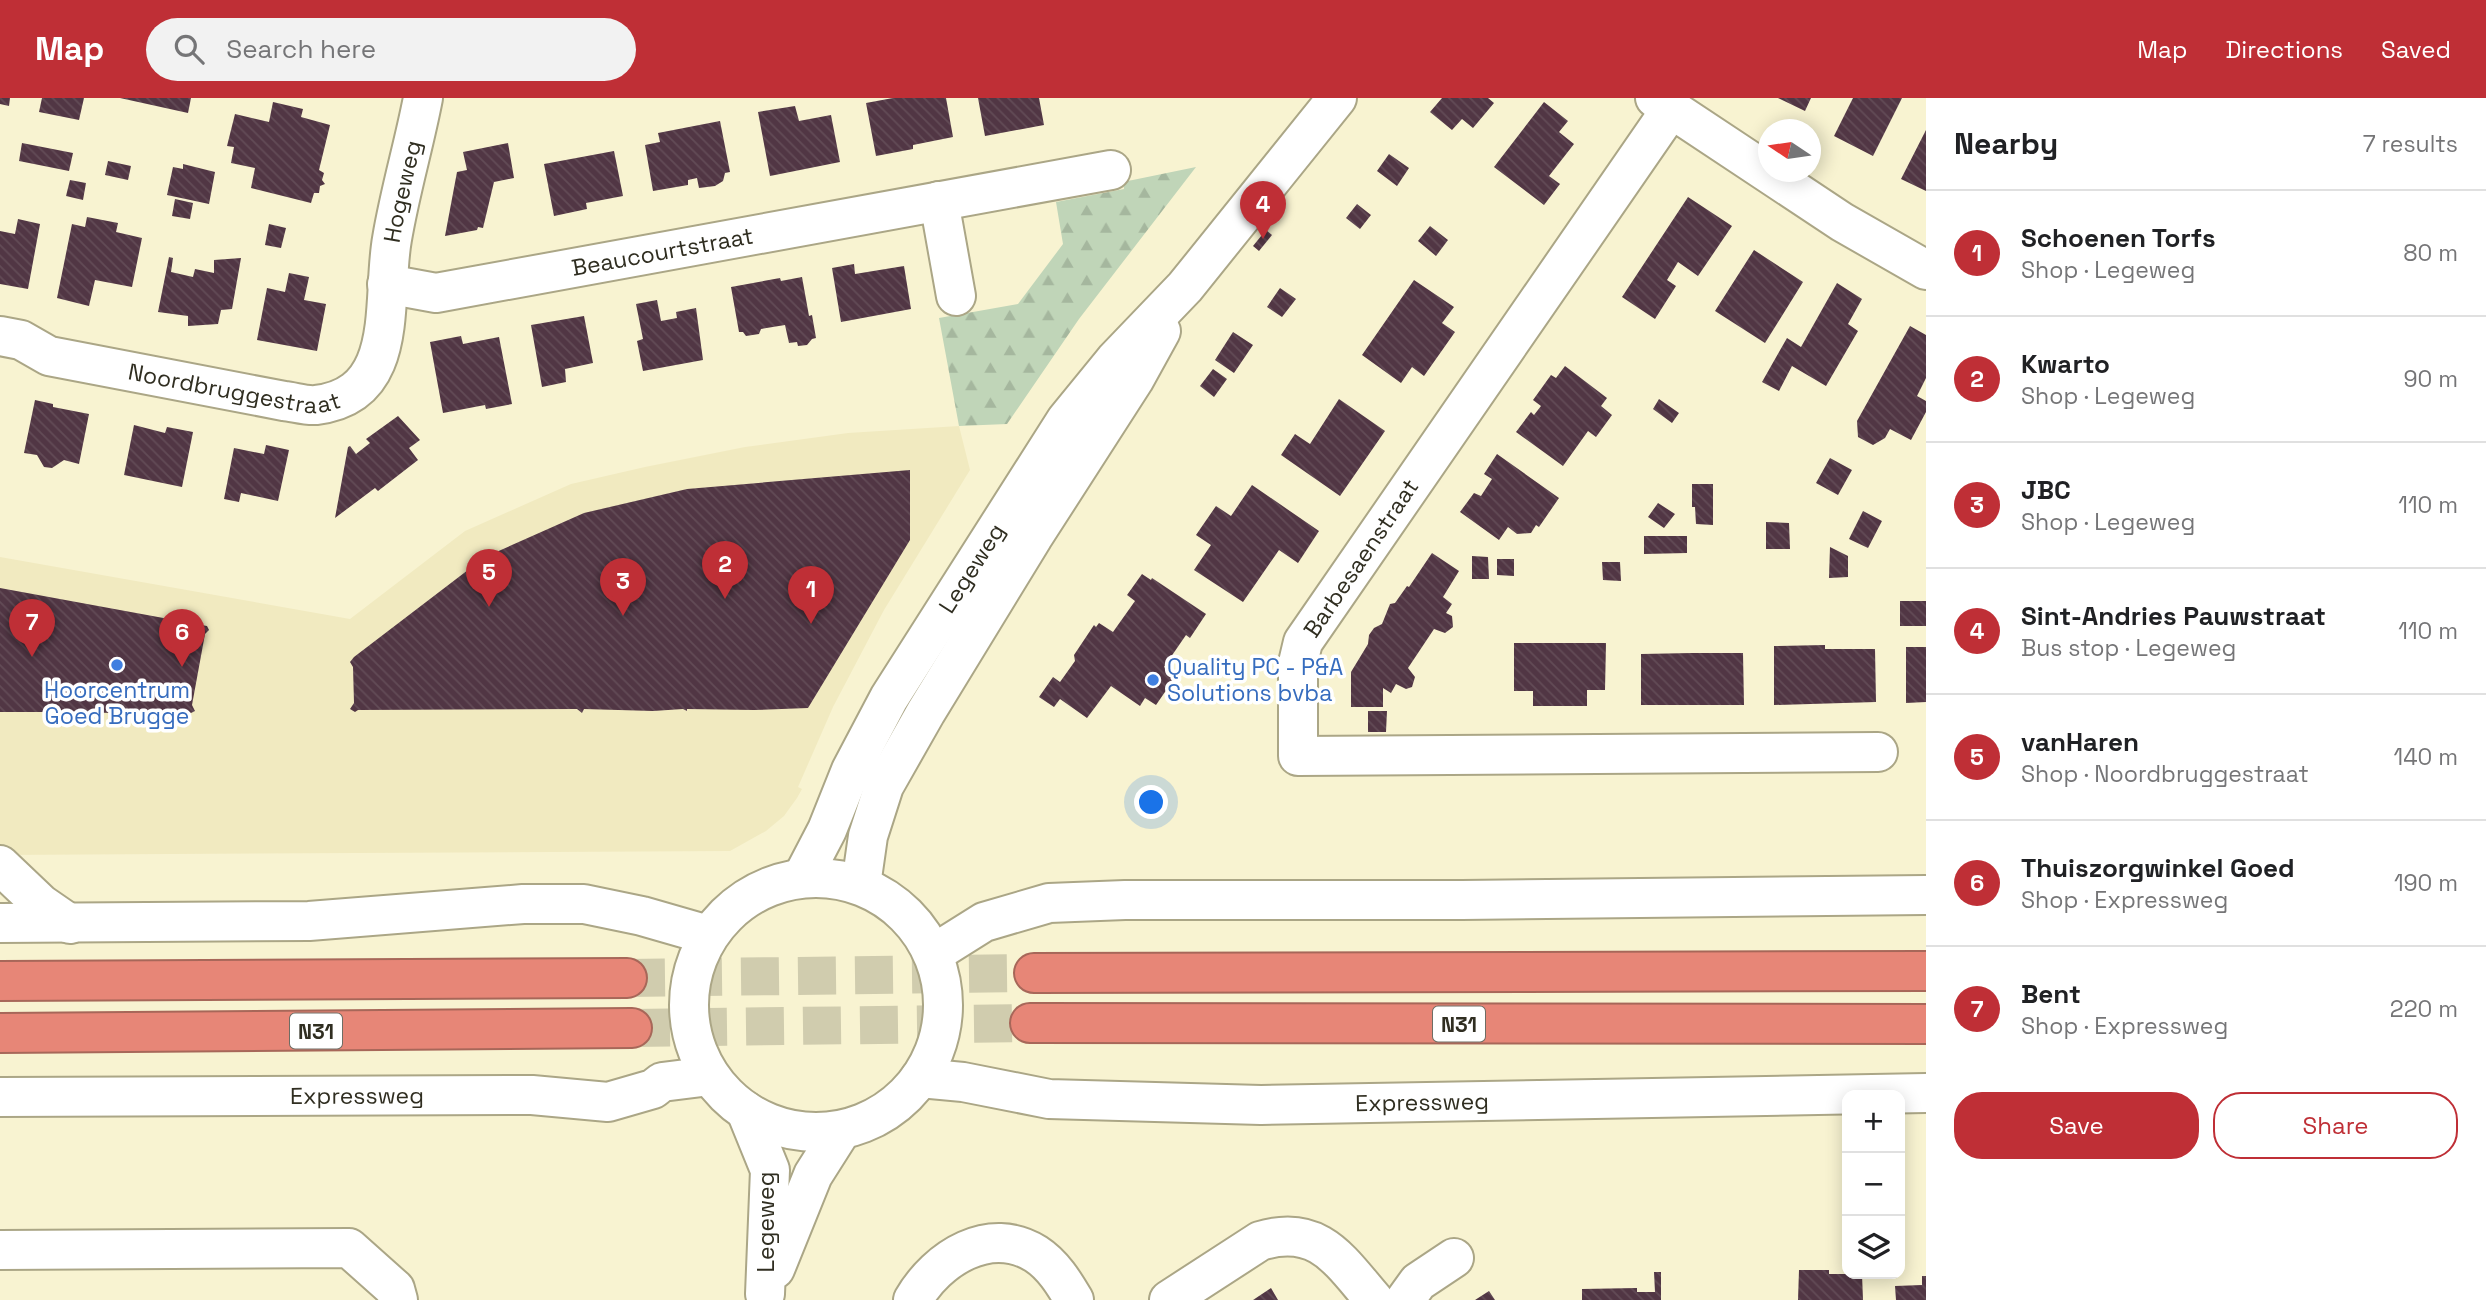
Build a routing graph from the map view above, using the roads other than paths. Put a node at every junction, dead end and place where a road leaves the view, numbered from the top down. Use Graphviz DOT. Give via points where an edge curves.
graph roads {
  1 [pos="423,98"];
  2 [pos="1337,98"];
  3 [pos="1662,104"];
  4 [pos="1111,170"];
  5 [pos="939,201"];
  6 [pos="1926,270"];
  7 [pos="387,284"];
  8 [pos="1185,288"];
  9 [pos="956,296"];
  10 [pos="0,336"];
  11 [pos="1878,752"];
  12 [pos="0,864"];
  13 [pos="802,878"];
  14 [pos="861,885"];
  15 [pos="1926,895"];
  16 [pos="0,923"];
  17 [pos="69,924"];
  18 [pos="708,935"];
  19 [pos="933,954"];
  20 [pos="1926,971"];
  21 [pos="1034,973"];
  22 [pos="627,978"];
  23 [pos="0,982"];
  24 [pos="1030,1023"];
  25 [pos="1926,1024"];
  26 [pos="632,1028"];
  27 [pos="0,1034"];
  28 [pos="710,1076"];
  29 [pos="920,1078"];
  30 [pos="1926,1093"];
  31 [pos="0,1097"];
  32 [pos="746,1111"];
  33 [pos="839,1134"];
  34 [pos="0,1250"];
  35 [pos="1454,1258"];
  36 [pos="764,1297"];
  37 [pos="398,1300"];
  38 [pos="913,1300"];
  39 [pos="1074,1300"];
  40 [pos="1169,1300"];
  41 [pos="1374,1300"];
  42 [pos="1405,1300"];
  1 -- 7 [label="street, Hogeweg" via="391,240"];
  2 -- 8 [label="street, Legeweg"];
  3 -- 6 [label="street" via="1842,222"];
  3 -- 11 [label="street, Barbesaenstraat" via="1303,642 1297,663 1297,756"];
  4 -- 5 [label="street, Beaucourtstraat"];
  5 -- 7 [label="street, Beaucourtstraat" via="436,293"];
  5 -- 9 [label="street"];
  7 -- 10 [label="street, Noordbruggestraat" via="382,342 374,369 348,396 315,405 49,356 21,340"];
  8 -- 13 [label="street, Legeweg" via="1115,360 1066,420 888,698"];
  8 -- 14 [label="street, Legeweg" via="1134,380 1019,560 884,786 868,836"];
  12 -- 17 [label="street"];
  13 -- 14 [label="street"];
  13 -- 18 [label="street" via="765,887 732,909"];
  14 -- 19 [label="street" via="892,902 917,927"];
  15 -- 19 [label="street" via="1049,903 984,922"];
  16 -- 17 [label="street"];
  17 -- 18 [label="street" via="309,921 523,904 584,904"];
  18 -- 28 [label="street" via="694,968 688,1008 695,1047"];
  19 -- 29 [label="street" via="942,985 943,1020 934,1053"];
  20 -- 21 [label="highway"];
  22 -- 23 [label="highway, N31"];
  24 -- 25 [label="highway, N31"];
  26 -- 27 [label="highway, N31"];
  28 -- 31 [label="street, Expressweg" via="663,1082 608,1102 532,1095"];
  28 -- 32 [label="street" via="719,1090"];
  29 -- 30 [label="street, Expressweg" via="1049,1099 1261,1105"];
  29 -- 33 [label="street" via="895,1105"];
  32 -- 33 [label="street" via="775,1126"];
  32 -- 36 [label="street, Legeweg" via="770,1170"];
  33 -- 36 [label="street, Legeweg" via="813,1175"];
  34 -- 37 [label="street" via="349,1248 395,1289"];
  35 -- 42 [label="street" via="1418,1282"];
  38 -- 39 [label="street" via="934,1272 966,1249 1002,1244 1036,1255 1052,1268"];
  40 -- 41 [label="street" via="1260,1241 1292,1235 1325,1247"];
}
